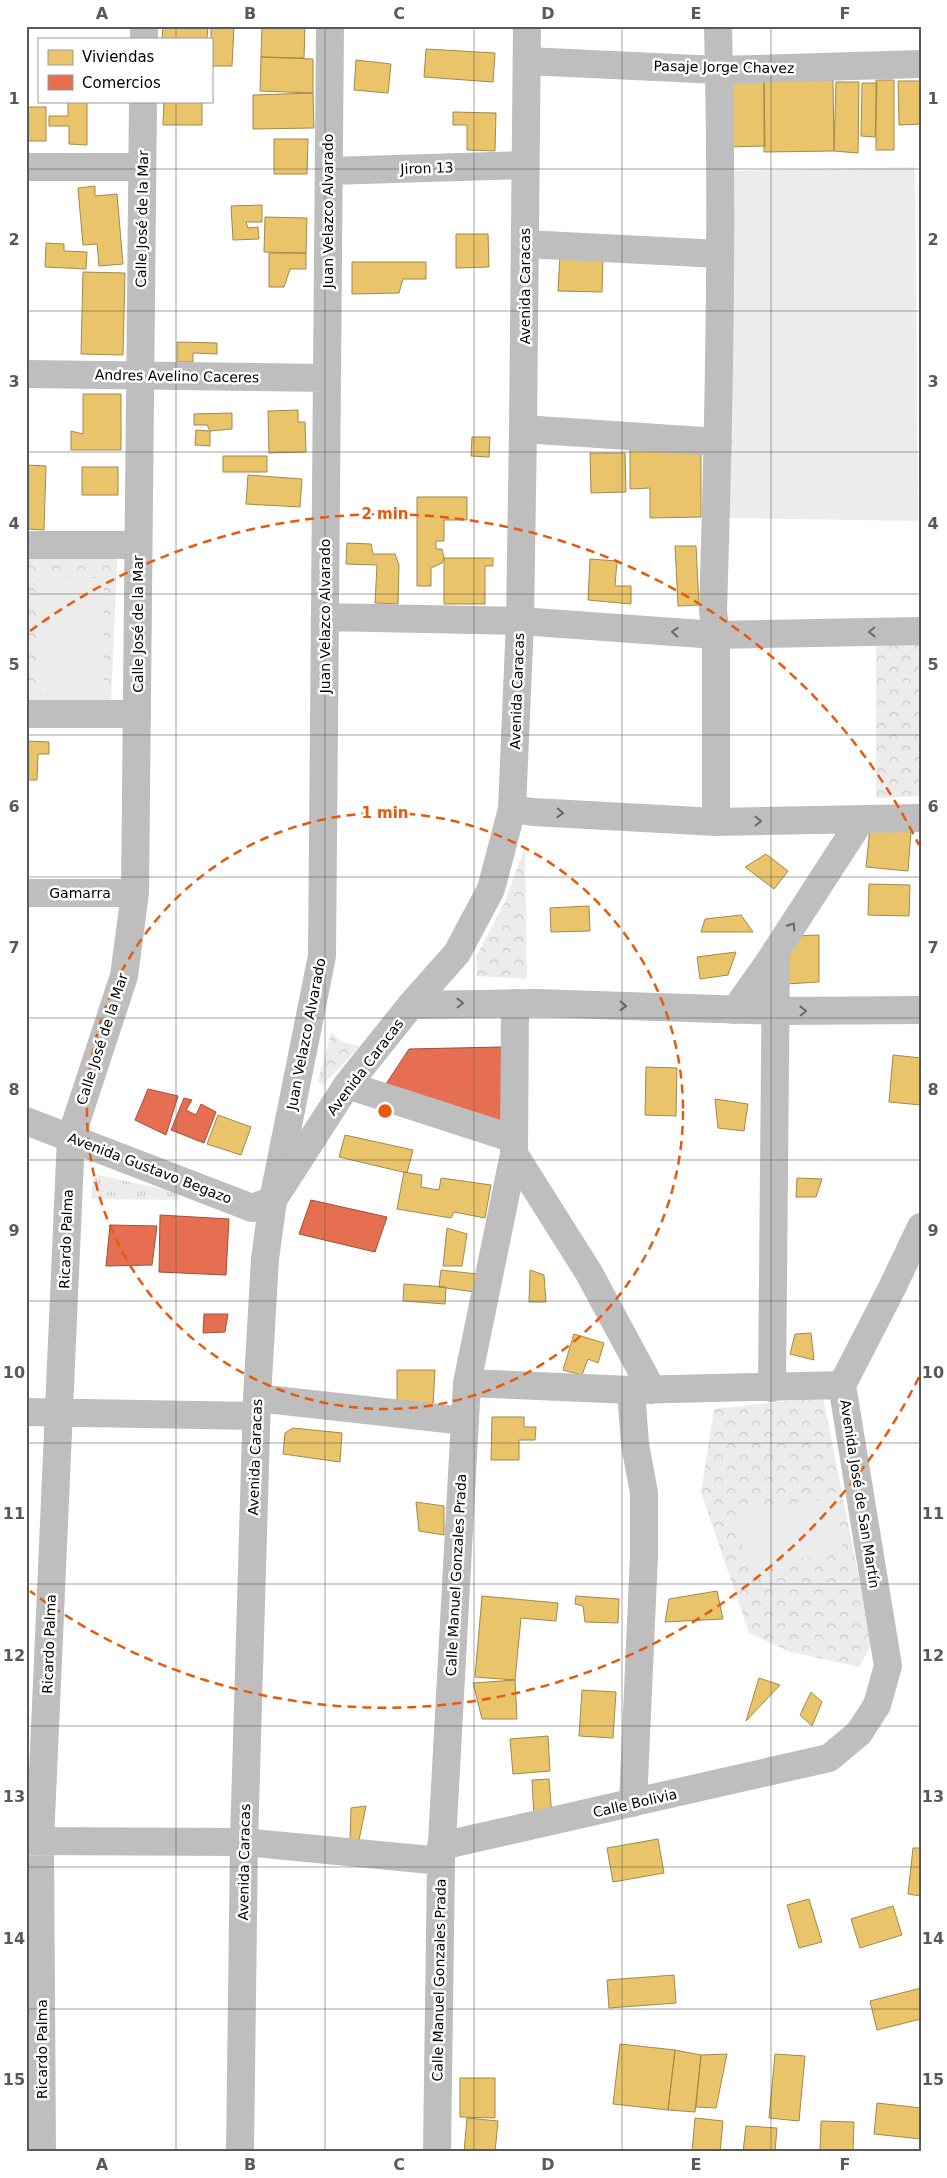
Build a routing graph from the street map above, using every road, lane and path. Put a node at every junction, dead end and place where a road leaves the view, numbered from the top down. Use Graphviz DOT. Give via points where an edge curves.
graph roads {
  1 [pos="330,26"];
  2 [pos="526,26"];
  3 [pos="718,26"];
  4 [pos="527,61"];
  5 [pos="921,64"];
  6 [pos="719,70"];
  7 [pos="143,102"];
  8 [pos="525,165"];
  9 [pos="26,167"];
  10 [pos="142,167"];
  11 [pos="329,171"];
  12 [pos="525,244"];
  13 [pos="720,254"];
  14 [pos="26,374"];
  15 [pos="140,375"];
  16 [pos="327,378"];
  17 [pos="524,429"];
  18 [pos="718,442"];
  19 [pos="26,545"];
  20 [pos="138,545"];
  21 [pos="325,618"];
  22 [pos="520,621"];
  23 [pos="921,631"];
  24 [pos="716,635"];
  25 [pos="26,714"];
  26 [pos="137,714"];
  27 [pos="512,809"];
  28 [pos="921,818"];
  29 [pos="861,820"];
  30 [pos="716,822"];
  31 [pos="26,893"];
  32 [pos="134,893"];
  33 [pos="776,952"];
  34 [pos="515,1003"];
  35 [pos="412,1005"];
  36 [pos="735,1010"];
  37 [pos="921,1010"];
  38 [pos="776,1011"];
  39 [pos="347,1085"];
  40 [pos="26,1121"];
  41 [pos="70,1137"];
  42 [pos="514,1146"];
  43 [pos="273,1200"];
  44 [pos="921,1227"];
  45 [pos="467,1382"];
  46 [pos="842,1385"];
  47 [pos="772,1388"];
  48 [pos="641,1390"];
  49 [pos="256,1407"];
  50 [pos="26,1412"];
  51 [pos="59,1412"];
  52 [pos="465,1421"];
  53 [pos="829,1758"];
  54 [pos="633,1803"];
  55 [pos="33,1841"];
  56 [pos="244,1842"];
  57 [pos="441,1854"];
  58 [pos="42,2152"];
  59 [pos="240,2152"];
  60 [pos="437,2152"];
  1 -- 11 [label="street, Juan Velazco Alvarado"];
  2 -- 4 [label="street, Avenida Caracas"];
  3 -- 6 [label="street"];
  4 -- 6 [label="street, Pasaje Jorge Chavez"];
  4 -- 8 [label="street, Avenida Caracas"];
  5 -- 6 [label="street, Pasaje Jorge Chavez"];
  6 -- 13 [label="street"];
  7 -- 10 [label="street, Calle José de la Mar"];
  8 -- 11 [label="street, Jiron 13"];
  8 -- 12 [label="street, Avenida Caracas"];
  9 -- 10 [label="street"];
  10 -- 15 [label="street, Calle José de la Mar"];
  11 -- 16 [label="street, Juan Velazco Alvarado"];
  12 -- 13 [label="street"];
  12 -- 17 [label="street, Avenida Caracas"];
  13 -- 18 [label="street"];
  14 -- 15 [label="street, Andres Avelino Caceres"];
  15 -- 16 [label="street, Andres Avelino Caceres"];
  15 -- 20 [label="street, Calle José de la Mar"];
  16 -- 21 [label="street, Juan Velazco Alvarado"];
  17 -- 18 [label="street"];
  17 -- 22 [label="street, Avenida Caracas"];
  18 -- 24 [label="street" via="713,611"];
  19 -- 20 [label="street"];
  20 -- 26 [label="street, Calle José de la Mar"];
  21 -- 22 [label="street"];
  21 -- 43 [label="street, Juan Velazco Alvarado" via="322,956"];
  24 -- 22 [label="street, one-way"];
  22 -- 27 [label="street, Avenida Caracas"];
  23 -- 24 [label="street, one-way"];
  24 -- 30 [label="street"];
  25 -- 26 [label="street"];
  26 -- 32 [label="street, Calle José de la Mar"];
  27 -- 30 [label="street, one-way"];
  27 -- 35 [label="street, Avenida Caracas" via="491,889 457,953"];
  28 -- 29 [label="street"];
  30 -- 29 [label="street, one-way"];
  33 -- 29 [label="street, one-way"];
  31 -- 32 [label="street, Gamarra"];
  32 -- 41 [label="street, Calle José de la Mar" via="124,976"];
  33 -- 36 [label="street"];
  33 -- 38 [label="street"];
  35 -- 34 [label="street, one-way"];
  34 -- 36 [label="street, one-way"];
  34 -- 42 [label="street, Calle Manuel Gonzales Prada"];
  35 -- 39 [label="street, Avenida Caracas"];
  36 -- 38 [label="street"];
  38 -- 37 [label="street, one-way"];
  38 -- 47 [label="street"];
  39 -- 42 [label="street"];
  39 -- 43 [label="street, Avenida Caracas"];
  40 -- 41 [label="street, Avenida Gustavo Begazo"];
  41 -- 43 [label="street, Avenida Gustavo Begazo" via="252,1208"];
  41 -- 51 [label="street, Ricardo Palma"];
  42 -- 45 [label="street, Calle Manuel Gonzales Prada"];
  42 -- 48 [label="street" via="589,1273"];
  43 -- 49 [label="street, Avenida Caracas"];
  44 -- 46 [label="street, Avenida José de San Martín"];
  45 -- 48 [label="street"];
  45 -- 52 [label="street, Calle Manuel Gonzales Prada"];
  46 -- 47 [label="street"];
  46 -- 53 [label="street, Avenida José de San Martín" via="888,1666 878,1705 859,1733"];
  47 -- 48 [label="street"];
  48 -- 54 [label="street" via="635,1444 644,1493 644,1555"];
  49 -- 51 [label="street"];
  49 -- 52 [label="street"];
  49 -- 56 [label="street, Avenida Caracas"];
  50 -- 51 [label="street"];
  51 -- 55 [label="street, Ricardo Palma"];
  52 -- 57 [label="street, Calle Manuel Gonzales Prada"];
  53 -- 54 [label="street, Calle Bolivia"];
  54 -- 57 [label="street, Calle Bolivia"];
  55 -- 56 [label="street, Calle Bolivia"];
  55 -- 58 [label="street, Ricardo Palma"];
  56 -- 57 [label="street, Calle Bolivia"];
  56 -- 59 [label="street, Avenida Caracas"];
  57 -- 60 [label="street, Calle Manuel Gonzales Prada"];
}
